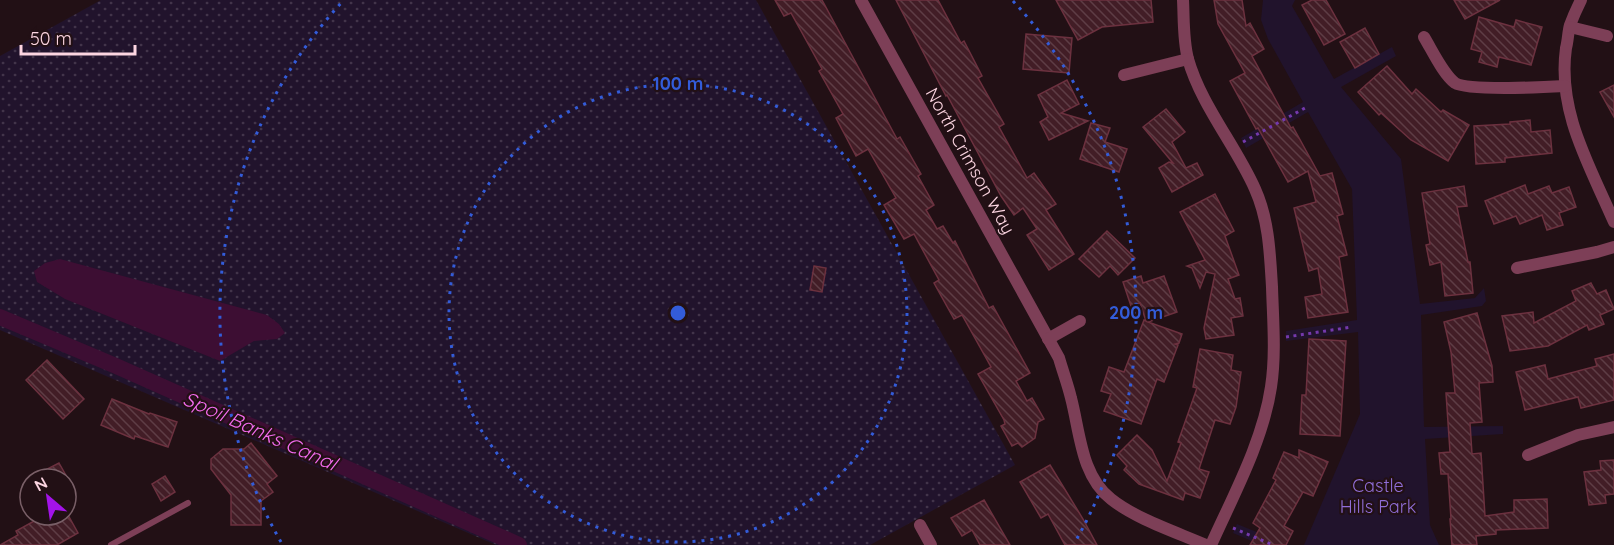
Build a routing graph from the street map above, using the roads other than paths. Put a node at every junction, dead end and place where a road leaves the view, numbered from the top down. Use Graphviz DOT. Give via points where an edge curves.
graph roads {
  1 [pos="861,0"];
  2 [pos="1183,0"];
  3 [pos="1581,0"];
  4 [pos="1570,27"];
  5 [pos="1607,36"];
  6 [pos="1424,37"];
  7 [pos="1188,59"];
  8 [pos="1125,75"];
  9 [pos="1565,86"];
  10 [pos="1614,222"];
  11 [pos="1614,247"];
  12 [pos="1517,268"];
  13 [pos="1080,321"];
  14 [pos="1048,339"];
  15 [pos="1614,426"];
  16 [pos="1528,455"];
  17 [pos="188,503"];
  18 [pos="920,525"];
  19 [pos="111,545"];
  20 [pos="931,545"];
  21 [pos="1206,545"];
  22 [pos="1211,545"];
  1 -- 14 [label="street, North Crimson Way"];
  2 -- 7 [label="street"];
  3 -- 4 [label="street"];
  4 -- 5 [label="street"];
  4 -- 9 [label="street" via="1564,62"];
  6 -- 9 [label="street" via="1456,84"];
  7 -- 8 [label="street"];
  7 -- 22 [label="street" via="1202,94 1255,188 1271,259 1274,341 1265,417"];
  9 -- 10 [label="street" via="1576,136"];
  11 -- 12 [label="street"];
  13 -- 14 [label="street"];
  14 -- 21 [label="street, North Crimson Way" via="1059,358 1091,475 1108,497 1127,510"];
  15 -- 16 [label="street"];
  17 -- 19 [label="lane"];
  18 -- 20 [label="street"];
}
